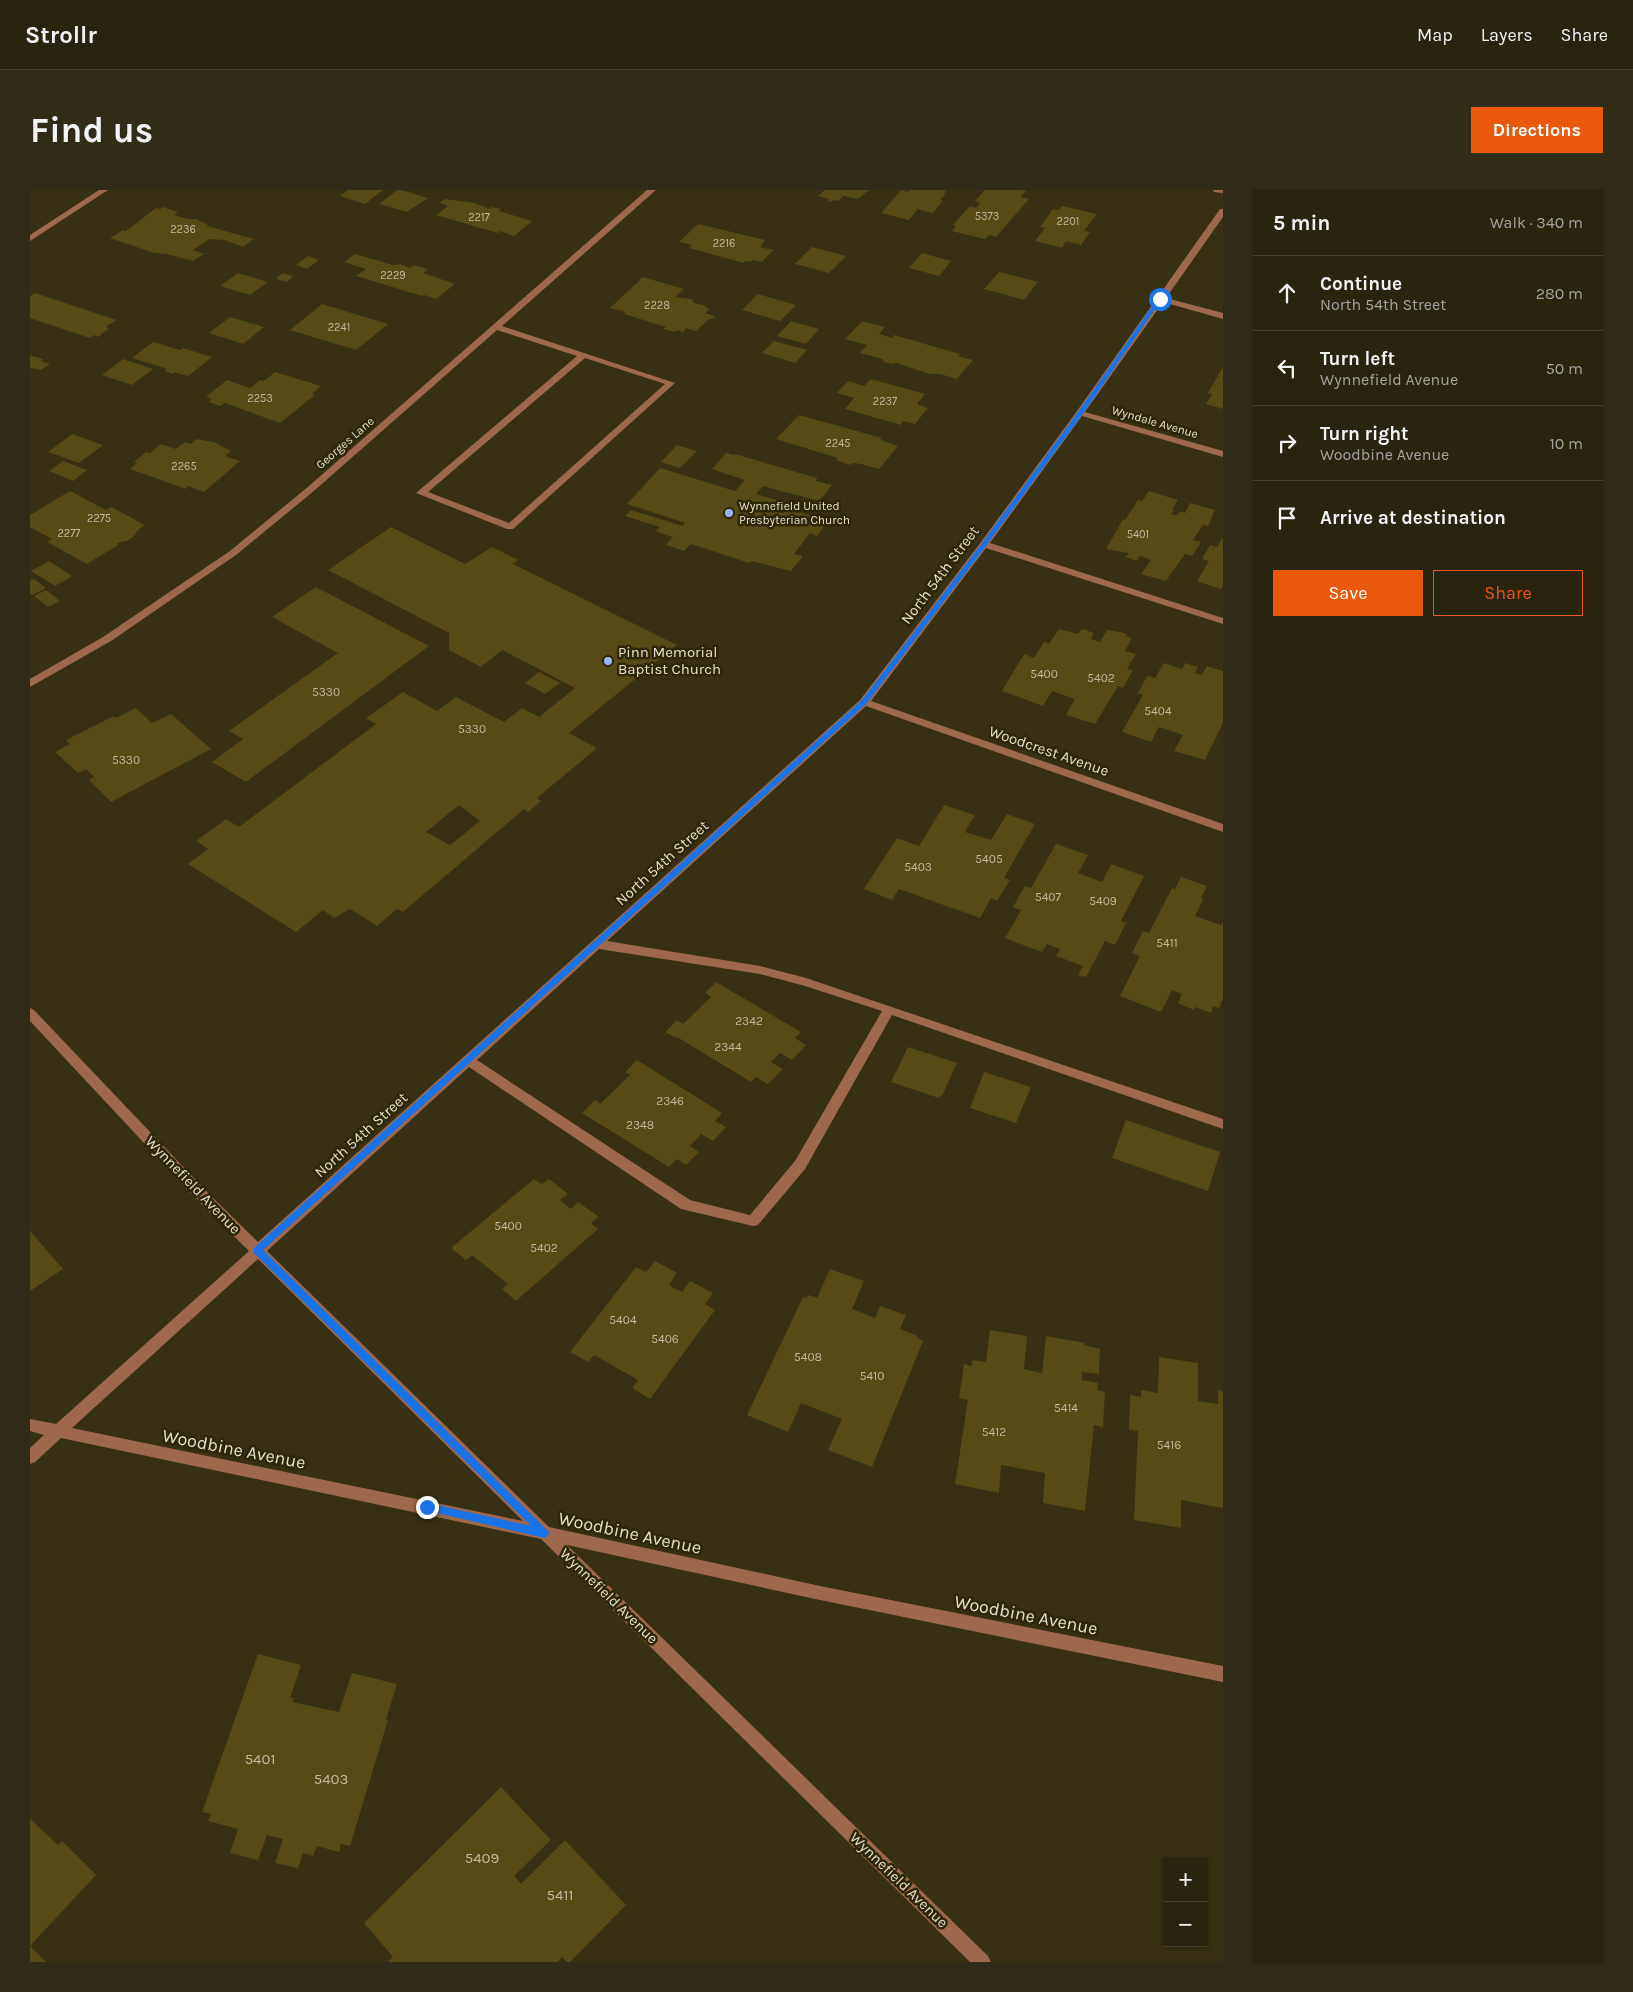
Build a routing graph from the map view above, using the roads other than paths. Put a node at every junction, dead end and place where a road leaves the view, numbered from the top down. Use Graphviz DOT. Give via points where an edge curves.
graph roads {
  1 [pos="104,190"];
  2 [pos="652,190"];
  3 [pos="1217,190"];
  4 [pos="1223,191"];
  5 [pos="1223,211"];
  6 [pos="30,239"];
  7 [pos="1160,299"];
  8 [pos="1223,316"];
  9 [pos="496,327"];
  10 [pos="583,355"];
  11 [pos="1080,414"];
  12 [pos="1223,454"];
  13 [pos="984,544"];
  14 [pos="1223,621"];
  15 [pos="30,684"];
  16 [pos="864,702"];
  17 [pos="1223,828"];
  18 [pos="597,944"];
  19 [pos="889,1009"];
  20 [pos="30,1013"];
  21 [pos="468,1060"];
  22 [pos="1223,1124"];
  23 [pos="257,1250"];
  24 [pos="30,1425"];
  25 [pos="58,1432"];
  26 [pos="30,1457"];
  27 [pos="545,1533"];
  28 [pos="1223,1674"];
  29 [pos="982,1962"];
  1 -- 6 [label="street"];
  2 -- 9 [label="street, Georges Lane"];
  3 -- 4 [label="street"];
  5 -- 7 [label="street, North 54th Street"];
  7 -- 8 [label="street"];
  7 -- 11 [label="street, North 54th Street"];
  9 -- 10 [label="street"];
  9 -- 15 [label="street, Georges Lane" via="233,553 107,639"];
  10 -- 10 [label="street" via="671,383 510,527 420,493"];
  11 -- 12 [label="street, Wyndale Avenue"];
  11 -- 13 [label="street, North 54th Street"];
  13 -- 14 [label="street"];
  13 -- 16 [label="street, North 54th Street"];
  16 -- 17 [label="street, Woodcrest Avenue"];
  16 -- 18 [label="street, North 54th Street"];
  18 -- 19 [label="street" via="760,970"];
  18 -- 21 [label="street, North 54th Street"];
  19 -- 21 [label="street" via="800,1165 753,1222 686,1205"];
  19 -- 22 [label="street"];
  20 -- 23 [label="street, Wynnefield Avenue"];
  21 -- 23 [label="street, North 54th Street"];
  23 -- 25 [label="street, North 54th Street"];
  23 -- 27 [label="street, Wynnefield Avenue"];
  24 -- 25 [label="street, Woodbine Avenue"];
  25 -- 26 [label="street, North 54th Street"];
  25 -- 27 [label="street, Woodbine Avenue"];
  27 -- 28 [label="street, Woodbine Avenue" via="820,1593"];
  27 -- 29 [label="street, Wynnefield Avenue"];
}
